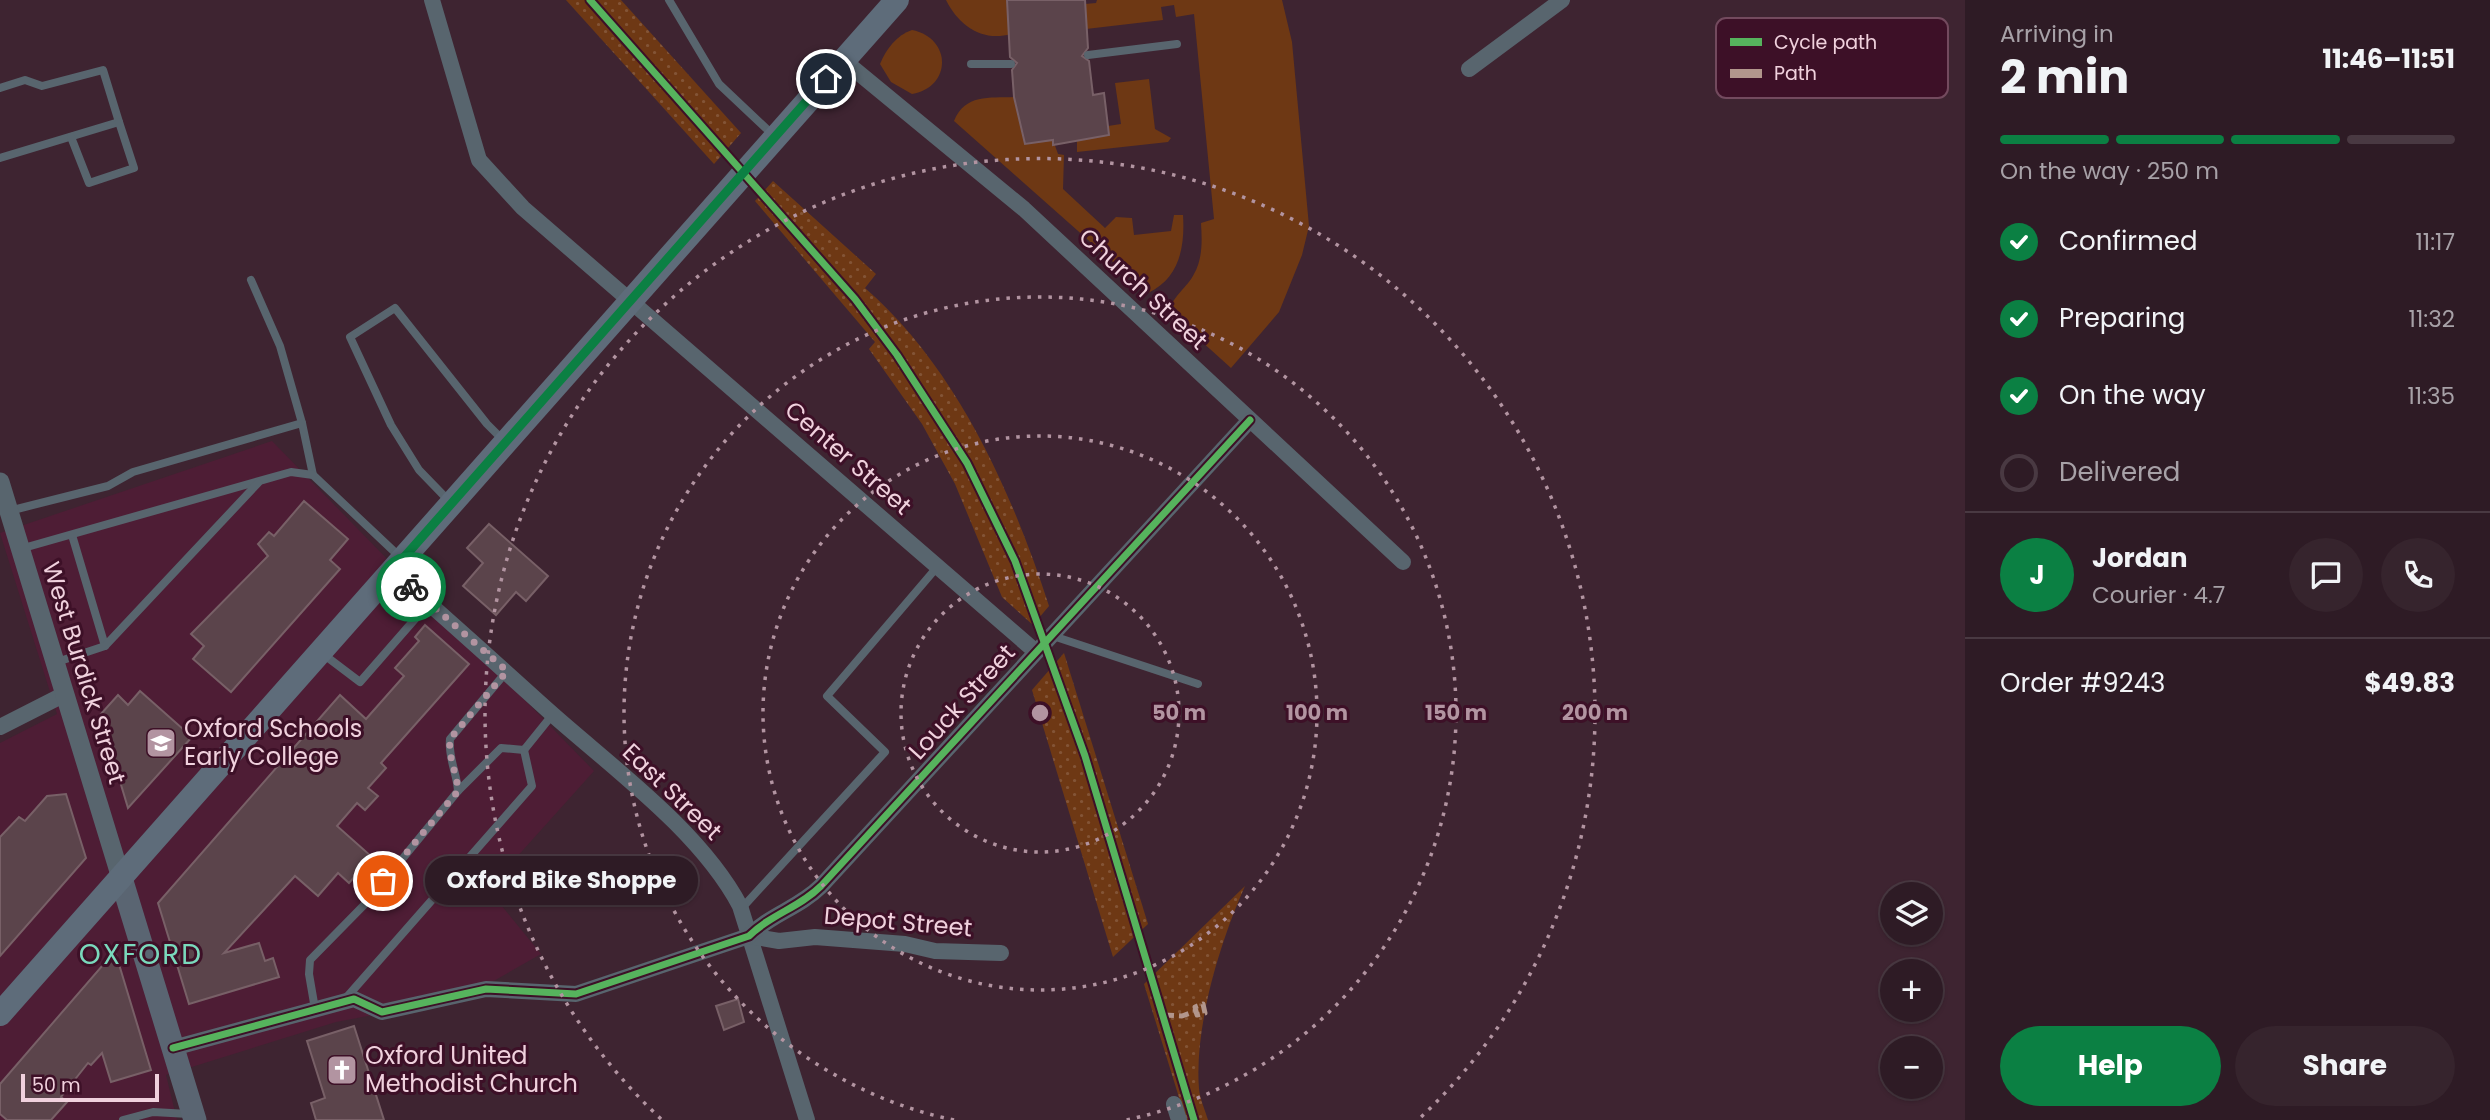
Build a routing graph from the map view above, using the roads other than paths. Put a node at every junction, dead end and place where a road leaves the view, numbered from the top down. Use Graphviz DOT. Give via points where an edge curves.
graph roads {
  1 [pos="432,0"];
  2 [pos="669,0"];
  3 [pos="897,0"];
  4 [pos="1562,0"];
  5 [pos="1177,44"];
  6 [pos="1088,55"];
  7 [pos="843,60"];
  8 [pos="971,64"];
  9 [pos="1011,64"];
  10 [pos="1469,69"];
  11 [pos="0,88"];
  12 [pos="119,122"];
  13 [pos="71,137"];
  14 [pos="775,137"];
  15 [pos="0,158"];
  16 [pos="251,280"];
  17 [pos="631,300"];
  18 [pos="1251,420"];
  19 [pos="302,423"];
  20 [pos="505,442"];
  21 [pos="313,475"];
  22 [pos="260,481"];
  23 [pos="0,482"];
  24 [pos="452,503"];
  25 [pos="9,511"];
  26 [pos="72,535"];
  27 [pos="20,549"];
  28 [pos="1403,562"];
  29 [pos="398,565"];
  30 [pos="938,566"];
  31 [pos="429,603"];
  32 [pos="1050,635"];
  33 [pos="105,646"];
  34 [pos="1035,651"];
  35 [pos="321,652"];
  36 [pos="55,662"];
  37 [pos="507,671"];
  38 [pos="1198,684"];
  39 [pos="65,694"];
  40 [pos="553,714"];
  41 [pos="0,727"];
  42 [pos="524,750"];
  43 [pos="458,791"];
  44 [pos="121,878"];
  45 [pos="741,909"];
  46 [pos="749,936"];
  47 [pos="1001,953"];
  48 [pos="343,1002"];
  49 [pos="315,1009"];
  50 [pos="0,1014"];
  51 [pos="173,1048"];
  52 [pos="194,1117"];
  53 [pos="123,1120"];
  54 [pos="807,1120"];
  1 -- 17 [label="street, Center Street" via="479,160 523,208"];
  2 -- 14 [label="lane" via="719,84"];
  3 -- 7 [label="main road"];
  4 -- 10 [label="street"];
  5 -- 6 [label="lane"];
  7 -- 14 [label="main road"];
  7 -- 18 [label="street, Church Street" via="1024,209"];
  8 -- 9 [label="lane"];
  11 -- 12 [label="lane" via="25,80 42,86 103,70"];
  12 -- 13 [label="lane"];
  12 -- 13 [label="lane" via="134,168 89,183"];
  13 -- 15 [label="lane"];
  14 -- 17 [label="main road"];
  16 -- 19 [label="lane" via="280,346"];
  17 -- 20 [label="main road"];
  17 -- 30 [label="street, Center Street"];
  18 -- 28 [label="street, Church Street"];
  18 -- 32 [label="street, Louck Street"];
  19 -- 21 [label="lane"];
  19 -- 25 [label="lane" via="133,472 108,486"];
  20 -- 24 [label="main road"];
  20 -- 24 [label="lane" via="395,308 350,337 391,425 419,470"];
  21 -- 22 [label="lane" via="291,472"];
  21 -- 29 [label="lane"];
  22 -- 26 [label="lane"];
  22 -- 33 [label="lane"];
  23 -- 25 [label="street, West Burdick Street"];
  24 -- 29 [label="main road"];
  25 -- 27 [label="street, West Burdick Street"];
  26 -- 27 [label="lane"];
  26 -- 33 [label="lane"];
  27 -- 36 [label="street, West Burdick Street"];
  29 -- 31 [label="street, East Street"];
  29 -- 35 [label="main road"];
  30 -- 34 [label="street, Center Street"];
  30 -- 45 [label="lane" via="827,696 885,752"];
  31 -- 35 [label="lane" via="360,682"];
  31 -- 37 [label="street, East Street"];
  32 -- 34 [label="street, Louck Street"];
  32 -- 38 [label="lane"];
  33 -- 36 [label="lane"];
  34 -- 46 [label="street, Louck Street" via="804,903 762,923"];
  35 -- 44 [label="main road"];
  36 -- 39 [label="street, West Burdick Street"];
  37 -- 40 [label="street, East Street"];
  37 -- 43 [label="lane" via="450,739 448,754 457,773"];
  39 -- 41 [label="street"];
  39 -- 44 [label="street, West Burdick Street"];
  40 -- 42 [label="lane"];
  40 -- 45 [label="street, East Street" via="703,852 727,881"];
  42 -- 43 [label="lane" via="501,748"];
  42 -- 48 [label="lane" via="532,786"];
  43 -- 49 [label="lane" via="367,902 310,960"];
  44 -- 50 [label="main road"];
  44 -- 51 [label="main road"];
  45 -- 46 [label="street, East Street"];
  46 -- 47 [label="street, Depot Street"];
  46 -- 48 [label="street" via="576,994 486,989 382,1012 354,999"];
  46 -- 54 [label="street, East Street"];
  48 -- 49 [label="street"];
  49 -- 51 [label="street"];
  51 -- 52 [label="main road"];
  52 -- 53 [label="lane" via="153,1112"];
}
